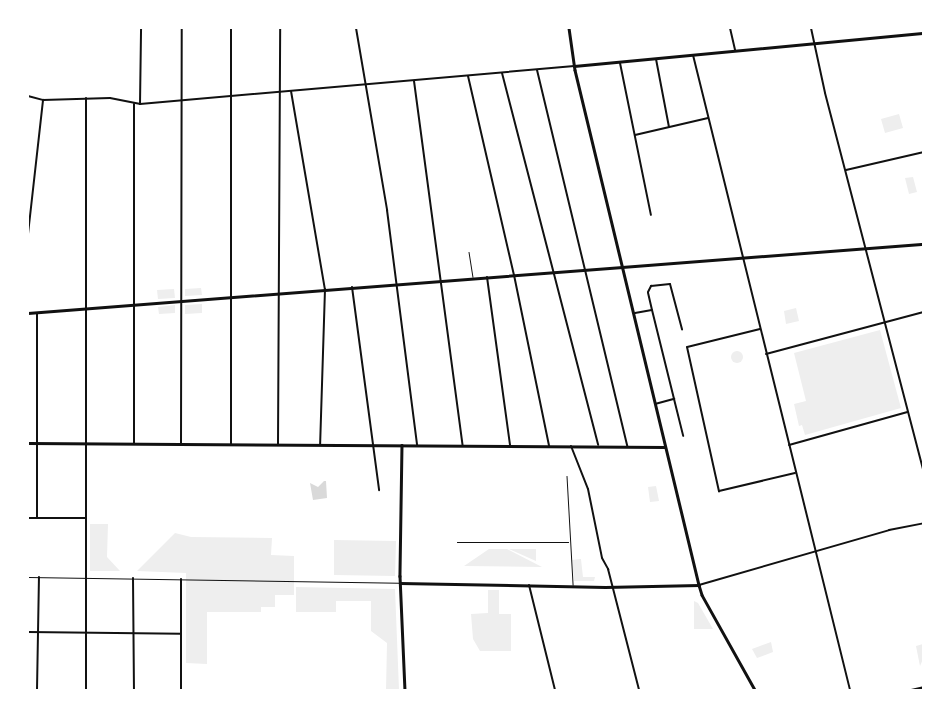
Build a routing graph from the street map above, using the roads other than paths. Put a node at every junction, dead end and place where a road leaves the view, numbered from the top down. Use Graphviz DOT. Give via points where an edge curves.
graph roads {
  1 [pos="141,28"];
  2 [pos="182,28"];
  3 [pos="231,28"];
  4 [pos="280,28"];
  5 [pos="356,28"];
  6 [pos="362,28"];
  7 [pos="569,28"];
  8 [pos="730,28"];
  9 [pos="811,28"];
  10 [pos="924,33"];
  11 [pos="814,43"];
  12 [pos="735,50"];
  13 [pos="693,54"];
  14 [pos="656,59"];
  15 [pos="620,62"];
  16 [pos="574,66"];
  17 [pos="537,70"];
  18 [pos="502,73"];
  19 [pos="468,76"];
  20 [pos="414,80"];
  21 [pos="365,85"];
  22 [pos="290,91"];
  23 [pos="281,92"];
  24 [pos="28,96"];
  25 [pos="232,96"];
  26 [pos="86,98"];
  27 [pos="43,100"];
  28 [pos="183,101"];
  29 [pos="134,104"];
  30 [pos="140,104"];
  31 [pos="708,118"];
  32 [pos="669,127"];
  33 [pos="635,135"];
  34 [pos="924,152"];
  35 [pos="845,171"];
  36 [pos="651,215"];
  37 [pos="28,234"];
  38 [pos="924,244"];
  39 [pos="864,248"];
  40 [pos="469,252"];
  41 [pos="742,257"];
  42 [pos="622,267"];
  43 [pos="586,269"];
  44 [pos="554,272"];
  45 [pos="514,275"];
  46 [pos="486,277"];
  47 [pos="473,278"];
  48 [pos="441,281"];
  49 [pos="396,284"];
  50 [pos="352,287"];
  51 [pos="325,289"];
  52 [pos="280,293"];
  53 [pos="230,297"];
  54 [pos="182,301"];
  55 [pos="134,305"];
  56 [pos="86,308"];
  57 [pos="652,310"];
  58 [pos="37,312"];
  59 [pos="924,312"];
  60 [pos="28,313"];
  61 [pos="634,314"];
  62 [pos="884,323"];
  63 [pos="682,329"];
  64 [pos="760,329"];
  65 [pos="766,354"];
  66 [pos="674,400"];
  67 [pos="655,404"];
  68 [pos="907,412"];
  69 [pos="683,436"];
  70 [pos="28,443"];
  71 [pos="37,443"];
  72 [pos="85,443"];
  73 [pos="134,443"];
  74 [pos="181,444"];
  75 [pos="231,444"];
  76 [pos="278,444"];
  77 [pos="320,444"];
  78 [pos="373,445"];
  79 [pos="402,445"];
  80 [pos="417,445"];
  81 [pos="788,445"];
  82 [pos="463,446"];
  83 [pos="510,446"];
  84 [pos="549,446"];
  85 [pos="571,446"];
  86 [pos="598,446"];
  87 [pos="626,446"];
  88 [pos="665,447"];
  89 [pos="795,473"];
  90 [pos="924,474"];
  91 [pos="567,476"];
  92 [pos="379,490"];
  93 [pos="28,518"];
  94 [pos="37,518"];
  95 [pos="86,518"];
  96 [pos="924,523"];
  97 [pos="457,542"];
  98 [pos="569,542"];
  99 [pos="815,552"];
  100 [pos="28,576"];
  101 [pos="39,577"];
  102 [pos="86,577"];
  103 [pos="133,578"];
  104 [pos="181,579"];
  105 [pos="400,583"];
  106 [pos="699,585"];
  107 [pos="529,586"];
  108 [pos="573,586"];
  109 [pos="611,587"];
  110 [pos="28,632"];
  111 [pos="38,632"];
  112 [pos="86,632"];
  113 [pos="134,633"];
  114 [pos="181,634"];
  115 [pos="924,686"];
  116 [pos="37,690"];
  117 [pos="86,690"];
  118 [pos="134,690"];
  119 [pos="181,690"];
  120 [pos="404,690"];
  121 [pos="554,690"];
  122 [pos="639,690"];
  123 [pos="755,690"];
  124 [pos="850,690"];
  125 [pos="911,690"];
  1 -- 30 [label="street"];
  2 -- 28 [label="street"];
  3 -- 25 [label="street"];
  4 -- 23 [label="street"];
  5 -- 6 [label="street"];
  5 -- 21 [label="street"];
  7 -- 16 [label="street"];
  8 -- 12 [label="street"];
  9 -- 11 [label="street"];
  10 -- 11 [label="street"];
  11 -- 12 [label="street"];
  11 -- 35 [label="street"];
  12 -- 13 [label="street"];
  13 -- 14 [label="street"];
  13 -- 31 [label="street"];
  14 -- 15 [label="street"];
  14 -- 32 [label="street"];
  15 -- 16 [label="street"];
  15 -- 33 [label="street"];
  16 -- 17 [label="street"];
  16 -- 42 [label="street"];
  17 -- 18 [label="street"];
  17 -- 43 [label="street"];
  18 -- 19 [label="street"];
  18 -- 44 [label="street"];
  19 -- 20 [label="street"];
  19 -- 45 [label="street"];
  20 -- 21 [label="street"];
  20 -- 48 [label="street"];
  21 -- 22 [label="street"];
  21 -- 49 [label="street"];
  22 -- 23 [label="street"];
  22 -- 51 [label="street"];
  23 -- 25 [label="street"];
  23 -- 52 [label="street"];
  24 -- 27 [label="street"];
  25 -- 28 [label="street"];
  25 -- 53 [label="street"];
  26 -- 27 [label="street"];
  26 -- 29 [label="street" via="110,98"];
  26 -- 56 [label="street"];
  27 -- 37 [label="street"];
  28 -- 30 [label="street"];
  28 -- 54 [label="street"];
  29 -- 30 [label="street"];
  29 -- 55 [label="street"];
  31 -- 32 [label="street"];
  31 -- 41 [label="street"];
  32 -- 33 [label="street"];
  33 -- 36 [label="street"];
  34 -- 35 [label="street"];
  35 -- 39 [label="street"];
  38 -- 39 [label="street"];
  39 -- 41 [label="street"];
  39 -- 62 [label="street"];
  40 -- 47 [label="lane"];
  41 -- 42 [label="street"];
  41 -- 64 [label="street"];
  42 -- 43 [label="street"];
  42 -- 61 [label="street"];
  43 -- 44 [label="street"];
  43 -- 87 [label="street"];
  44 -- 45 [label="street"];
  44 -- 86 [label="street"];
  45 -- 46 [label="street"];
  45 -- 84 [label="street"];
  46 -- 47 [label="street"];
  46 -- 83 [label="street"];
  47 -- 48 [label="street"];
  48 -- 49 [label="street"];
  48 -- 82 [label="street"];
  49 -- 50 [label="street"];
  49 -- 80 [label="street"];
  50 -- 51 [label="street"];
  50 -- 78 [label="street"];
  51 -- 52 [label="street"];
  51 -- 77 [label="street"];
  52 -- 53 [label="street"];
  52 -- 76 [label="street"];
  53 -- 54 [label="street"];
  53 -- 75 [label="street"];
  54 -- 55 [label="street"];
  54 -- 74 [label="street"];
  55 -- 56 [label="street"];
  55 -- 73 [label="street"];
  56 -- 58 [label="street"];
  56 -- 72 [label="street"];
  57 -- 61 [label="street"];
  57 -- 63 [label="street" via="648,292 651,286 670,284"];
  57 -- 66 [label="street"];
  58 -- 60 [label="street"];
  58 -- 71 [label="street"];
  59 -- 62 [label="street"];
  61 -- 67 [label="street"];
  62 -- 65 [label="street"];
  62 -- 68 [label="street"];
  64 -- 65 [label="street"];
  64 -- 89 [label="street" via="687,346 720,491"];
  65 -- 81 [label="street"];
  66 -- 67 [label="street"];
  66 -- 69 [label="street"];
  67 -- 88 [label="street"];
  68 -- 81 [label="street"];
  68 -- 90 [label="street"];
  70 -- 71 [label="street"];
  71 -- 72 [label="street"];
  71 -- 94 [label="street"];
  72 -- 73 [label="street"];
  72 -- 95 [label="street"];
  73 -- 74 [label="street"];
  74 -- 75 [label="street"];
  75 -- 76 [label="street"];
  76 -- 77 [label="street"];
  77 -- 78 [label="street"];
  78 -- 79 [label="street"];
  78 -- 92 [label="street"];
  79 -- 80 [label="street"];
  79 -- 105 [label="street"];
  80 -- 82 [label="street"];
  81 -- 89 [label="street"];
  82 -- 83 [label="street"];
  83 -- 84 [label="street"];
  84 -- 85 [label="street"];
  85 -- 86 [label="street"];
  85 -- 109 [label="street" via="586,482"];
  86 -- 87 [label="street"];
  87 -- 88 [label="street"];
  88 -- 106 [label="street"];
  89 -- 99 [label="street"];
  91 -- 98 [label="lane"];
  93 -- 94 [label="street"];
  94 -- 95 [label="street"];
  95 -- 102 [label="street"];
  96 -- 99 [label="street"];
  97 -- 98 [label="lane"];
  98 -- 108 [label="lane"];
  99 -- 106 [label="street"];
  99 -- 124 [label="street"];
  100 -- 101 [label="street"];
  101 -- 102 [label="street"];
  101 -- 111 [label="street"];
  102 -- 103 [label="street"];
  102 -- 112 [label="street"];
  103 -- 104 [label="street"];
  103 -- 113 [label="street"];
  104 -- 105 [label="street"];
  104 -- 114 [label="street"];
  105 -- 107 [label="street"];
  105 -- 120 [label="street"];
  106 -- 109 [label="street"];
  106 -- 123 [label="street"];
  107 -- 108 [label="street"];
  107 -- 121 [label="street"];
  108 -- 109 [label="street"];
  109 -- 122 [label="street"];
  110 -- 111 [label="street"];
  111 -- 112 [label="street"];
  111 -- 116 [label="street"];
  112 -- 113 [label="street"];
  112 -- 117 [label="street"];
  113 -- 114 [label="street"];
  113 -- 118 [label="street"];
  114 -- 119 [label="street"];
  115 -- 125 [label="street"];
}
